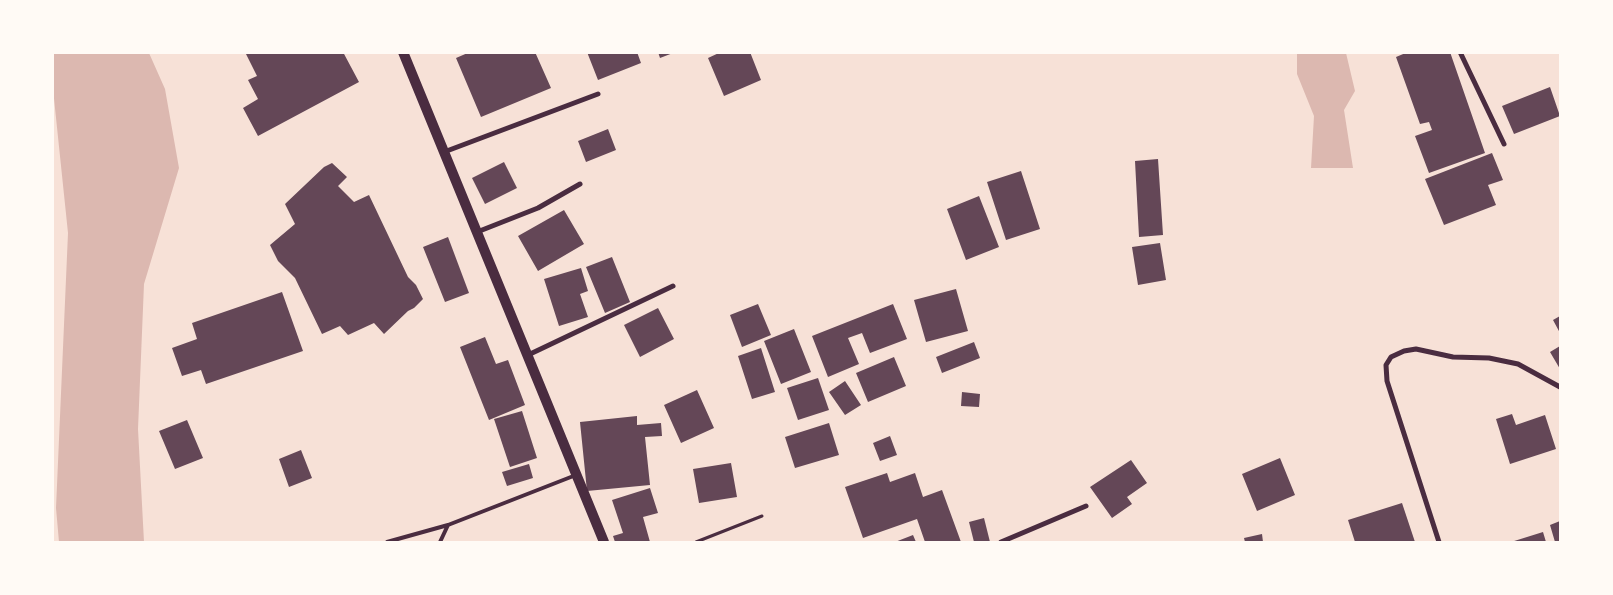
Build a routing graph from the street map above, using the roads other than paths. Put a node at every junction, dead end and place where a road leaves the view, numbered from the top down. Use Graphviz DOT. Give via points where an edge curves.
graph roads {
  1 [pos="403,52"];
  2 [pos="1460,52"];
  3 [pos="598,94"];
  4 [pos="1504,144"];
  5 [pos="444,152"];
  6 [pos="580,184"];
  7 [pos="477,232"];
  8 [pos="673,286"];
  9 [pos="527,355"];
  10 [pos="1560,387"];
  11 [pos="576,476"];
  12 [pos="1086,506"];
  13 [pos="448,524"];
  14 [pos="387,542"];
  15 [pos="440,542"];
  16 [pos="604,542"];
  17 [pos="1001,542"];
  18 [pos="1439,542"];
  1 -- 5 [label="main road"];
  2 -- 4 [label="street"];
  3 -- 5 [label="street"];
  5 -- 7 [label="main road"];
  6 -- 7 [label="street" via="538,208"];
  7 -- 9 [label="main road"];
  8 -- 9 [label="street"];
  9 -- 11 [label="main road"];
  10 -- 18 [label="street" via="1518,364 1489,358 1453,357 1416,349 1391,357 1386,365 1387,381"];
  11 -- 13 [label="lane"];
  11 -- 16 [label="main road"];
  12 -- 17 [label="street"];
  13 -- 14 [label="lane"];
  13 -- 15 [label="lane"];
}
